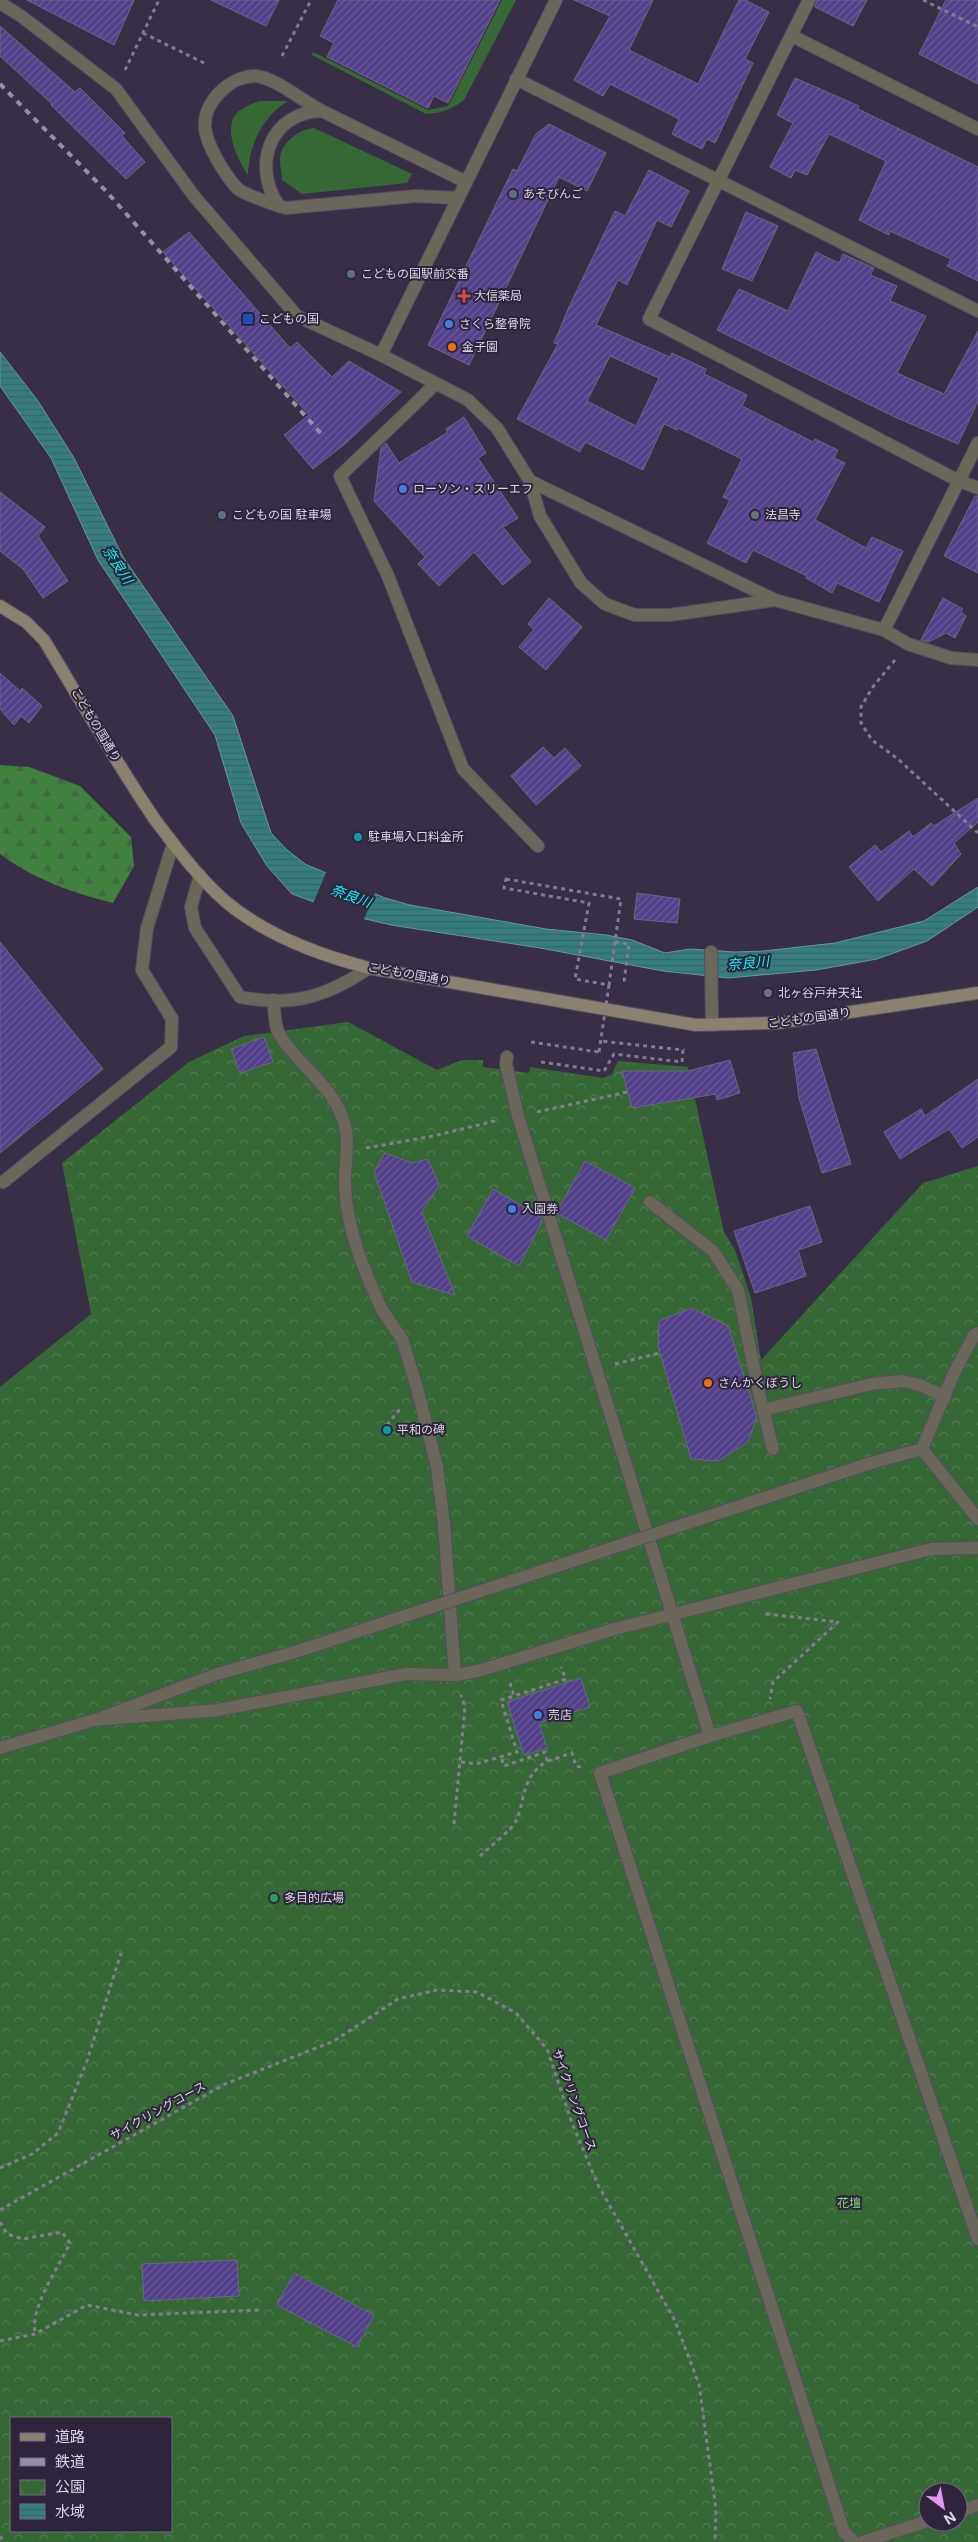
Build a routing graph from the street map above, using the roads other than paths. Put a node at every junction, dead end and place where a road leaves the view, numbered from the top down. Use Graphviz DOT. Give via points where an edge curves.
graph roads {
  1 [pos="556,0"];
  2 [pos="809,0"];
  3 [pos="0,3"];
  4 [pos="792,36"];
  5 [pos="516,79"];
  6 [pos="322,111"];
  7 [pos="978,129"];
  8 [pos="720,180"];
  9 [pos="466,182"];
  10 [pos="458,198"];
  11 [pos="279,206"];
  12 [pos="978,311"];
  13 [pos="381,355"];
  14 [pos="435,384"];
  15 [pos="978,443"];
  16 [pos="530,481"];
  17 [pos="959,481"];
  18 [pos="978,488"];
  19 [pos="775,600"];
  20 [pos="0,606"];
  21 [pos="884,630"];
  22 [pos="978,660"];
  23 [pos="174,844"];
  24 [pos="538,846"];
  25 [pos="200,876"];
  26 [pos="711,952"];
  27 [pos="369,968"];
  28 [pos="978,993"];
  29 [pos="273,1000"];
  30 [pos="712,1026"];
  31 [pos="507,1057"];
  32 [pos="3,1182"];
  33 [pos="650,1202"];
  34 [pos="978,1332"];
  35 [pos="945,1396"];
  36 [pos="763,1410"];
  37 [pos="773,1449"];
  38 [pos="922,1449"];
  39 [pos="978,1519"];
  40 [pos="978,1548"];
  41 [pos="671,1614"];
  42 [pos="455,1675"];
  43 [pos="94,1720"];
  44 [pos="710,1736"];
  45 [pos="0,1748"];
  46 [pos="978,2239"];
  47 [pos="918,2524"];
  48 [pos="854,2542"];
  49 [pos="862,2542"];
  1 -- 5 [label="street"];
  2 -- 4 [label="street"];
  3 -- 13 [label="street" via="116,89 194,196 297,316"];
  4 -- 7 [label="street"];
  4 -- 8 [label="street"];
  5 -- 8 [label="street"];
  5 -- 9 [label="street"];
  6 -- 9 [label="street"];
  6 -- 11 [label="street" via="308,111 293,117 280,128 269,148 266,181"];
  6 -- 11 [label="street" via="275,83 256,76 234,81 221,89 209,108 205,127 212,151 238,189"];
  8 -- 12 [label="street"];
  8 -- 17 [label="street" via="649,319"];
  9 -- 10 [label="street"];
  10 -- 11 [label="street" via="416,196 286,208"];
  10 -- 13 [label="street"];
  13 -- 14 [label="street"];
  14 -- 16 [label="street" via="468,400 497,428"];
  14 -- 24 [label="street" via="340,476 388,576 463,769"];
  15 -- 17 [label="street"];
  16 -- 19 [label="street"];
  16 -- 19 [label="street" via="540,516 581,583 606,604 634,615 670,615"];
  17 -- 18 [label="street"];
  17 -- 21 [label="street"];
  19 -- 21 [label="street"];
  20 -- 23 [label="main road, こどもの国通り" via="26,622 44,640 136,791"];
  21 -- 22 [label="street" via="908,644 951,658"];
  23 -- 25 [label="main road, こどもの国通り"];
  23 -- 32 [label="street" via="147,928 142,970 172,1019 171,1047"];
  25 -- 27 [label="main road, こどもの国通り" via="226,901 268,928 320,953"];
  25 -- 29 [label="street" via="191,907 195,928 240,997"];
  26 -- 30 [label="street"];
  27 -- 29 [label="street" via="345,984 309,999"];
  27 -- 30 [label="main road, こどもの国通り"];
  28 -- 30 [label="main road, こどもの国通り" via="777,1023"];
  29 -- 42 [label="street" via="278,1033 328,1092 343,1119 348,1151 345,1186 357,1254 382,1310 402,1339 418,1388 437,1467"];
  31 -- 41 [label="street" via="518,1116"];
  33 -- 36 [label="street" via="713,1251 738,1290"];
  34 -- 35 [label="street" via="953,1375"];
  35 -- 36 [label="street" via="902,1381 872,1384"];
  35 -- 38 [label="street"];
  36 -- 37 [label="street"];
  38 -- 39 [label="street"];
  38 -- 43 [label="street, bridge" via="292,1653 216,1674"];
  40 -- 41 [label="street" via="931,1548"];
  41 -- 42 [label="street" via="504,1665"];
  41 -- 44 [label="street"];
  42 -- 43 [label="street" via="406,1674 218,1710"];
  43 -- 45 [label="street"];
  44 -- 46 [label="street" via="797,1711"];
  44 -- 48 [label="street" via="600,1773 844,2532"];
  47 -- 49 [label="street"];
}
